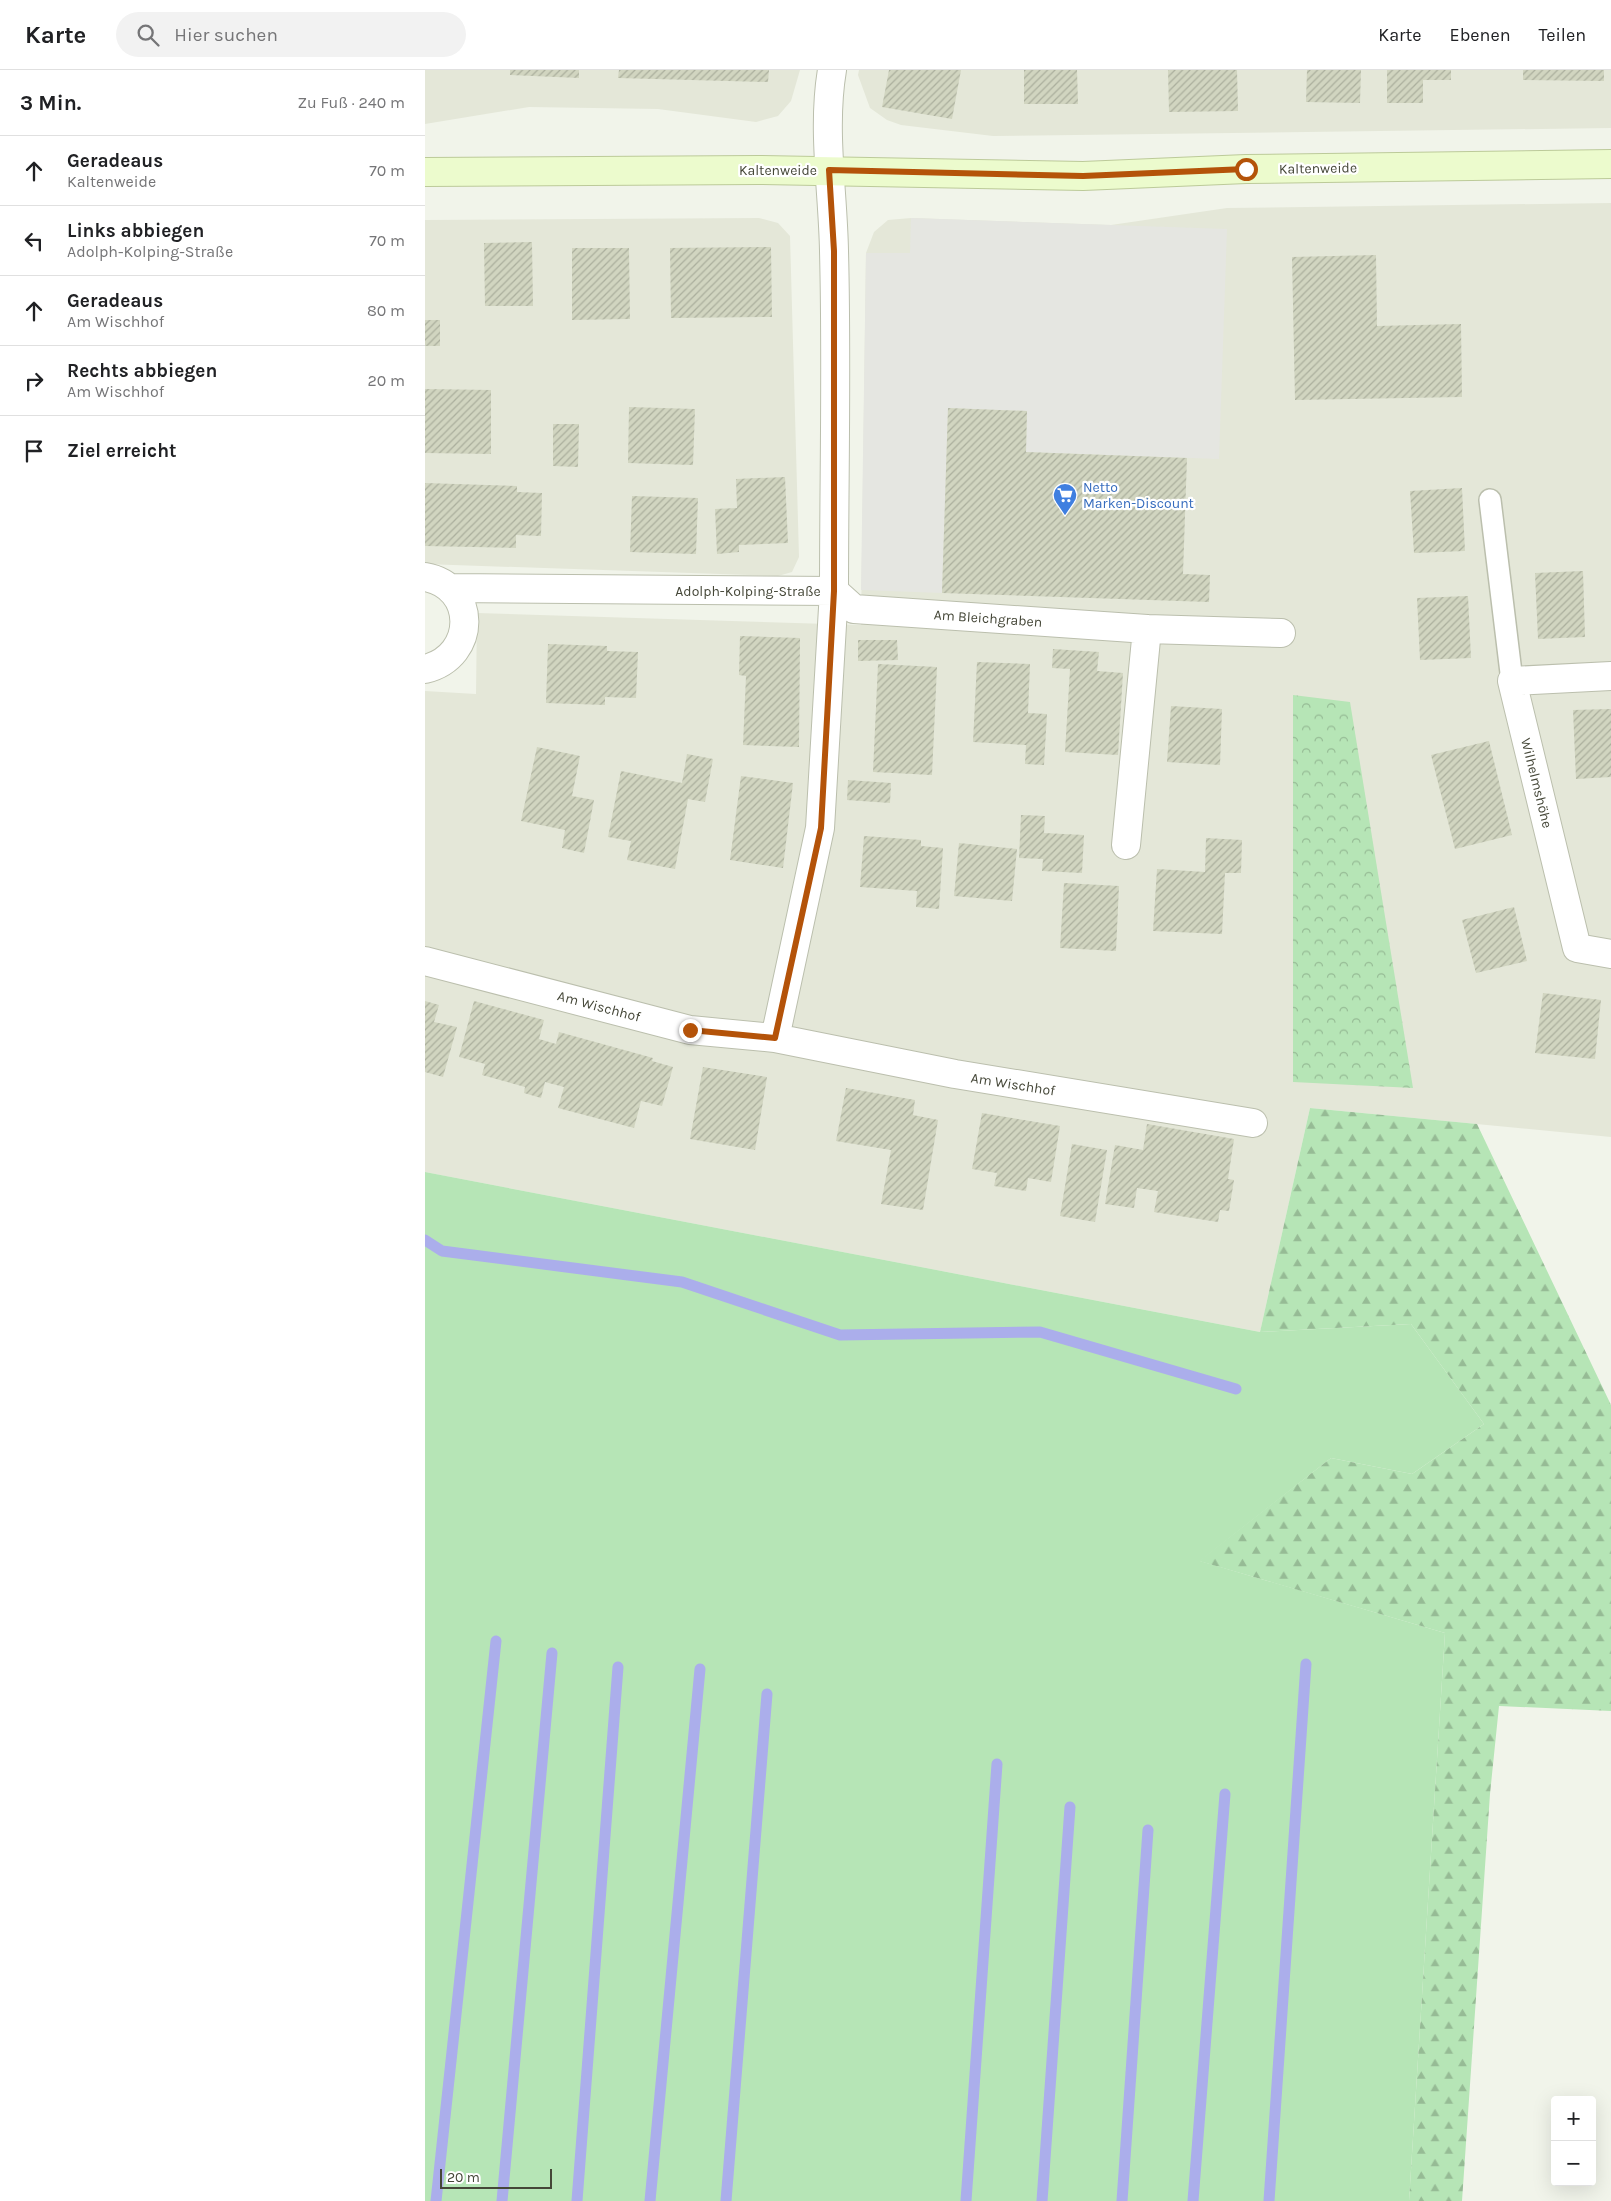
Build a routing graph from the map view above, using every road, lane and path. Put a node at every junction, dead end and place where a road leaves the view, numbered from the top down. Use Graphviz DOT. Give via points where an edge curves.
graph roads {
  1 [pos="832,70"];
  2 [pos="1611,164"];
  3 [pos="829,170"];
  4 [pos="425,172"];
  5 [pos="1490,500"];
  6 [pos="425,577"];
  7 [pos="450,588"];
  8 [pos="834,591"];
  9 [pos="1147,629"];
  10 [pos="1281,633"];
  11 [pos="425,668"];
  12 [pos="1611,676"];
  13 [pos="1512,681"];
  14 [pos="1126,845"];
  15 [pos="1611,954"];
  16 [pos="425,961"];
  17 [pos="775,1038"];
  18 [pos="1253,1123"];
  1 -- 3 [label="street, Adolph-Kolping-Straße"];
  2 -- 3 [label="main road, Kaltenweide" via="1246,169 1083,176"];
  3 -- 4 [label="main road, Kaltenweide"];
  3 -- 8 [label="street, Adolph-Kolping-Straße" via="834,251"];
  5 -- 13 [label="lane"];
  6 -- 7 [label="street, Adolph-Kolping-Straße"];
  7 -- 8 [label="street, Adolph-Kolping-Straße"];
  7 -- 11 [label="street" via="461,604 465,621 462,639 453,655 438,666"];
  8 -- 9 [label="street, Am Bleichgraben" via="854,609"];
  8 -- 17 [label="street" via="821,828"];
  9 -- 10 [label="street, Am Bleichgraben"];
  9 -- 14 [label="street"];
  12 -- 13 [label="street"];
  13 -- 15 [label="street, Wilhelmshöhe" via="1577,948"];
  16 -- 17 [label="street, Am Wischhof" via="690,1030"];
  17 -- 18 [label="street, Am Wischhof" via="955,1074"];
}
